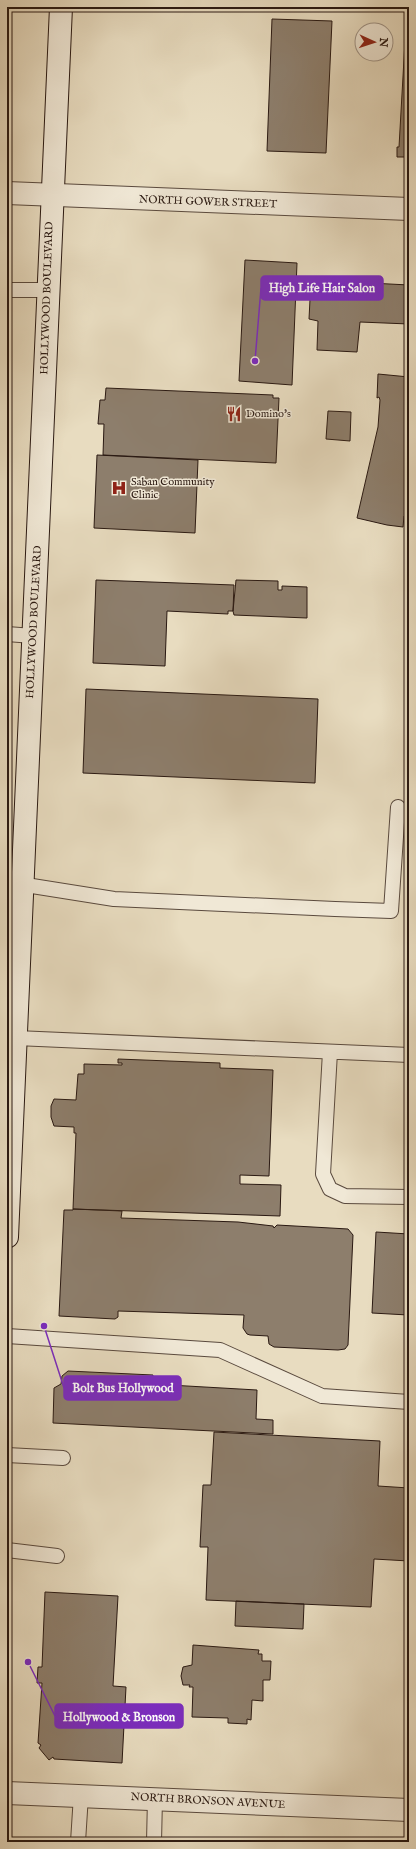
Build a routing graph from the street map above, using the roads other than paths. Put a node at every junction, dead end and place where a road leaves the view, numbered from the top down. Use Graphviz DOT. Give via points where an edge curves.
graph roads {
  1 [pos="61,7"];
  2 [pos="7,193"];
  3 [pos="52,196"];
  4 [pos="409,209"];
  5 [pos="7,290"];
  6 [pos="48,290"];
  7 [pos="7,634"];
  8 [pos="33,636"];
  9 [pos="398,807"];
  10 [pos="14,883"];
  11 [pos="16,1038"];
  12 [pos="330,1052"];
  13 [pos="409,1055"];
  14 [pos="409,1198"];
  15 [pos="7,1237"];
  16 [pos="7,1336"];
  17 [pos="409,1402"];
  18 [pos="7,1455"];
  19 [pos="63,1458"];
  20 [pos="7,1550"];
  21 [pos="58,1556"];
  22 [pos="7,1793"];
  23 [pos="81,1795"];
  24 [pos="156,1798"];
  25 [pos="409,1810"];
  26 [pos="78,1842"];
  27 [pos="154,1842"];
  1 -- 3 [label="main road, HOLLYWOOD BOULEVARD"];
  2 -- 3 [label="main road, NORTH GOWER STREET"];
  3 -- 4 [label="main road, NORTH GOWER STREET"];
  3 -- 6 [label="main road, HOLLYWOOD BOULEVARD"];
  5 -- 6 [label="lane"];
  6 -- 8 [label="main road, HOLLYWOOD BOULEVARD"];
  7 -- 8 [label="lane"];
  8 -- 10 [label="main road, HOLLYWOOD BOULEVARD"];
  9 -- 10 [label="lane" via="391,910 114,898"];
  10 -- 11 [label="main road, HOLLYWOOD BOULEVARD"];
  11 -- 12 [label="lane"];
  11 -- 15 [label="main road, HOLLYWOOD BOULEVARD"];
  12 -- 13 [label="lane"];
  12 -- 14 [label="lane" via="323,1174 330,1189 345,1196"];
  16 -- 17 [label="lane" via="220,1350 322,1396"];
  18 -- 19 [label="lane"];
  20 -- 21 [label="lane"];
  22 -- 23 [label="main road, NORTH BRONSON AVENUE"];
  23 -- 24 [label="main road, NORTH BRONSON AVENUE"];
  23 -- 26 [label="lane"];
  24 -- 25 [label="main road, NORTH BRONSON AVENUE"];
  24 -- 27 [label="lane"];
}
